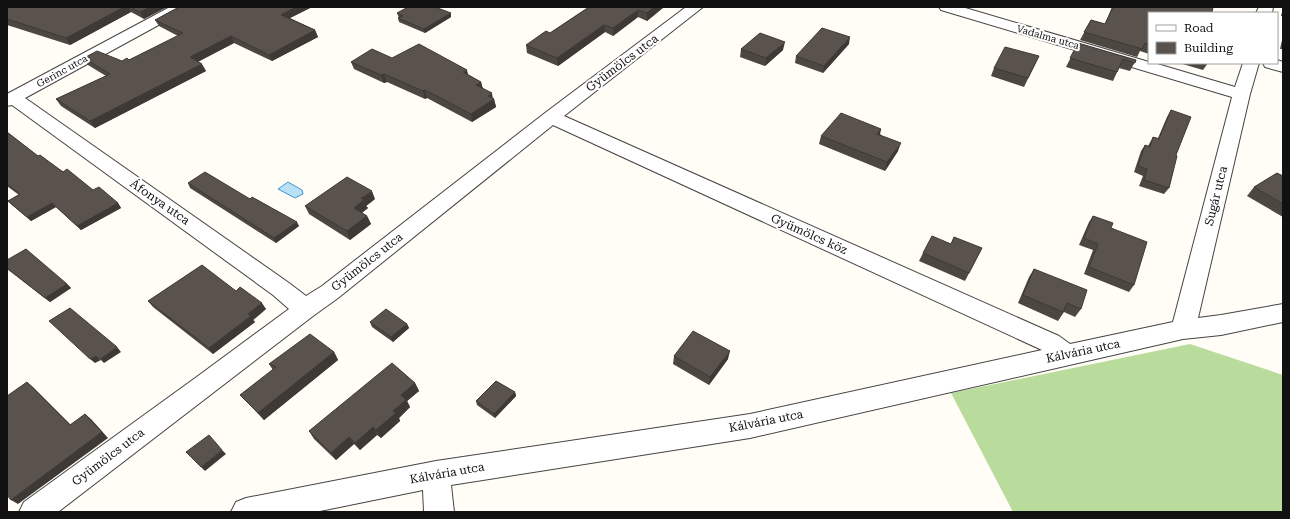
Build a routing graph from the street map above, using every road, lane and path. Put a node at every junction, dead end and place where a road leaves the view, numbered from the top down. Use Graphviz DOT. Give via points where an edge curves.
graph roads {
  1 [pos="180,7"];
  2 [pos="696,7"];
  3 [pos="946,7"];
  4 [pos="1251,64"];
  5 [pos="1241,94"];
  6 [pos="10,100"];
  7 [pos="551,117"];
  8 [pos="305,308"];
  9 [pos="1283,313"];
  10 [pos="1183,330"];
  11 [pos="1066,355"];
  12 [pos="436,474"];
  13 [pos="34,512"];
  14 [pos="246,512"];
  15 [pos="439,512"];
  1 -- 6 [label="street, Gerinc utca"];
  2 -- 7 [label="street, Gyümölcs utca"];
  3 -- 5 [label="street, Vadalma utca"];
  4 -- 5 [label="street, Sugár utca"];
  5 -- 10 [label="street, Sugár utca"];
  6 -- 8 [label="street, Áfonya utca"];
  7 -- 8 [label="street, Gyümölcs utca" via="330,292"];
  7 -- 11 [label="street, Gyümölcs köz" via="1050,343"];
  8 -- 13 [label="street, Gyümölcs utca"];
  9 -- 10 [label="street, Kálvária utca"];
  10 -- 11 [label="street, Kálvária utca"];
  11 -- 12 [label="street, Kálvária utca" via="750,426"];
  12 -- 14 [label="street, Kálvária utca"];
  12 -- 15 [label="street"];
}
